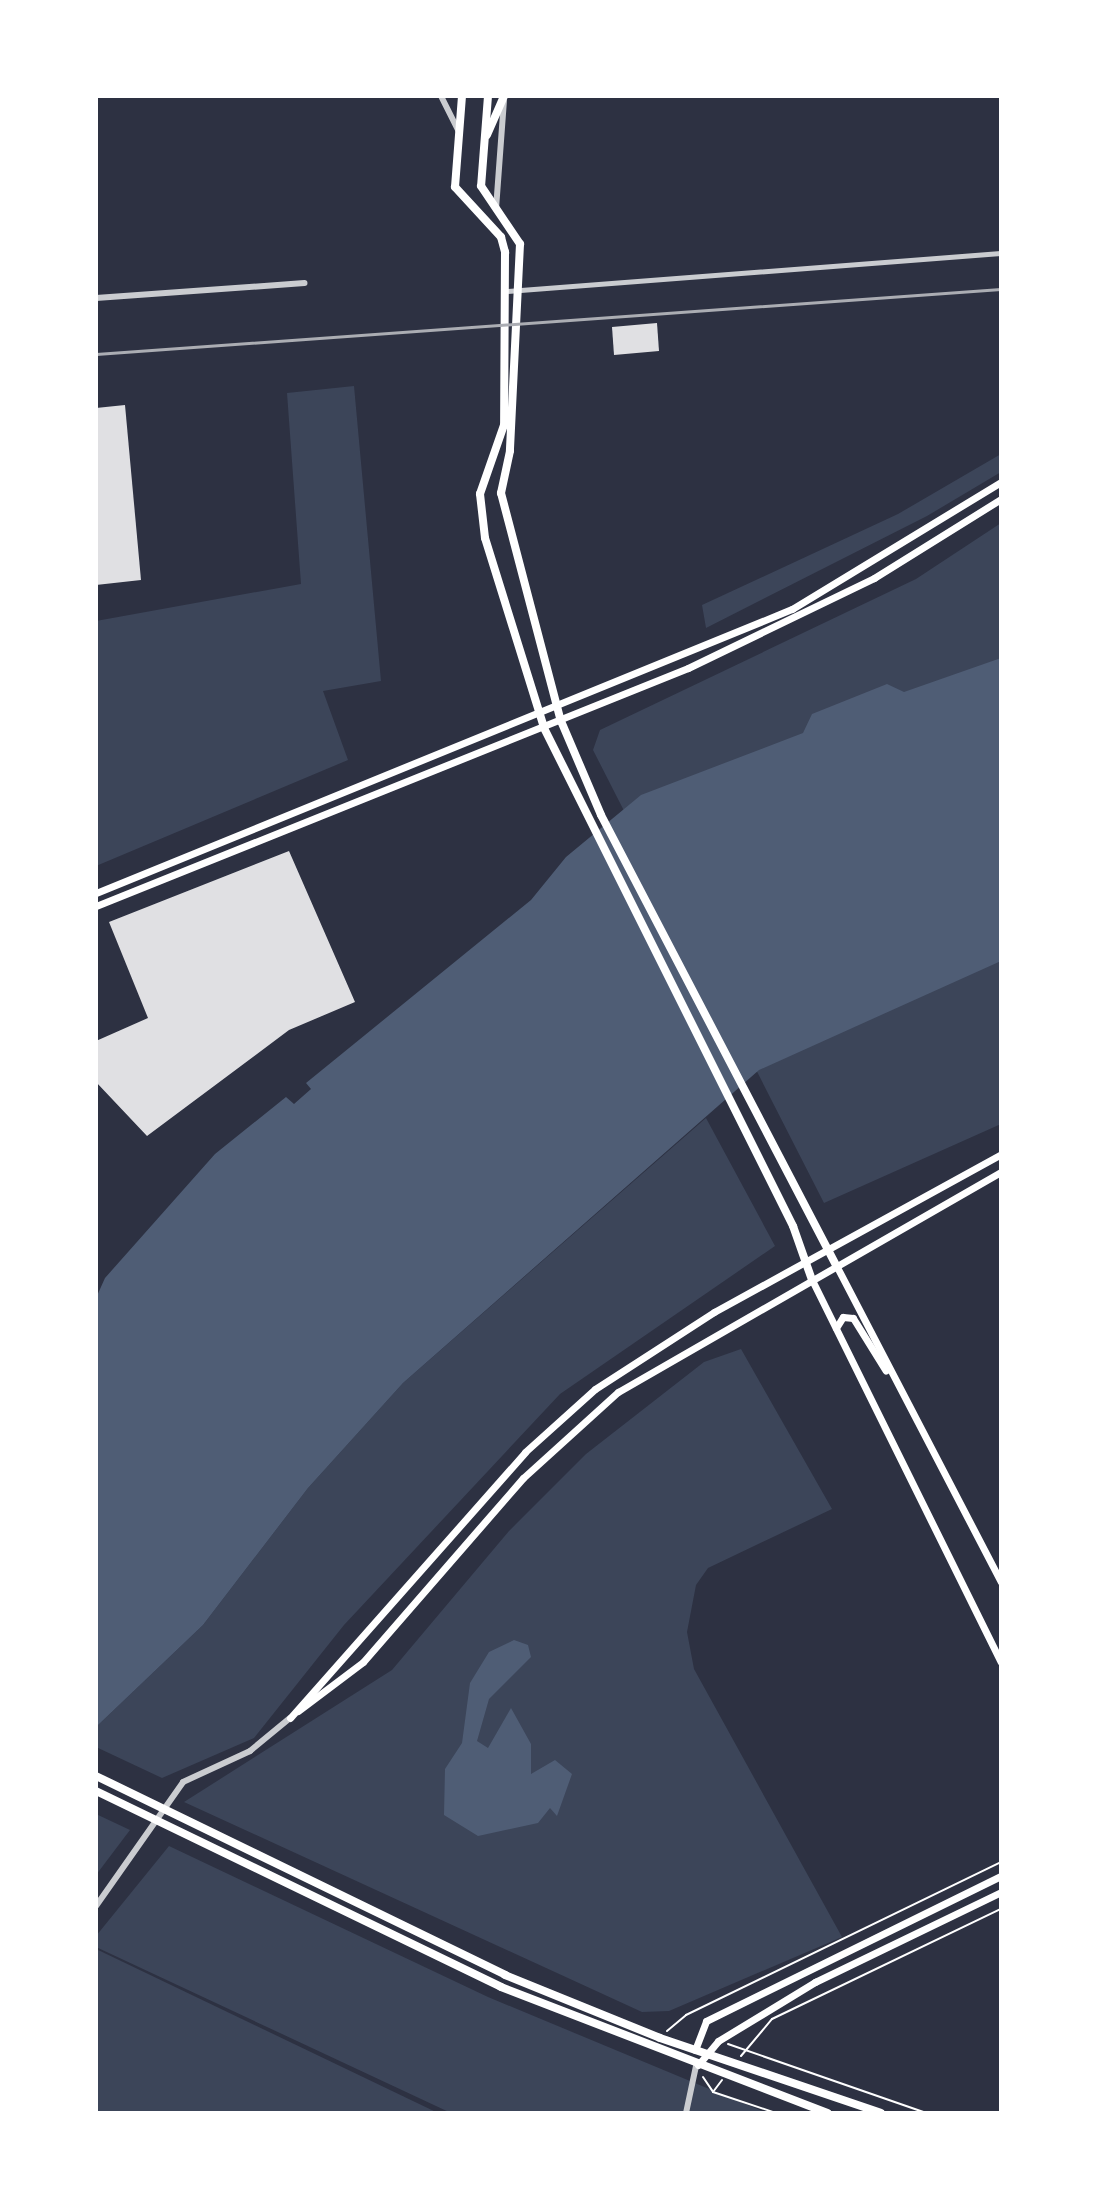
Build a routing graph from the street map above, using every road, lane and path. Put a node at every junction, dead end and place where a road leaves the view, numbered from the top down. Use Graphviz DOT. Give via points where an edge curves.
graph roads {
  1 [pos="441,96"];
  2 [pos="462,96"];
  3 [pos="488,96"];
  4 [pos="505,96"];
  5 [pos="459,132"];
  6 [pos="483,143"];
  7 [pos="496,209"];
  8 [pos="1001,253"];
  9 [pos="304,283"];
  10 [pos="507,291"];
  11 [pos="518,291"];
  12 [pos="96,298"];
  13 [pos="1001,482"];
  14 [pos="1001,499"];
  15 [pos="557,704"];
  16 [pos="539,711"];
  17 [pos="561,721"];
  18 [pos="544,728"];
  19 [pos="96,893"];
  20 [pos="96,906"];
  21 [pos="1001,1154"];
  22 [pos="1001,1172"];
  23 [pos="827,1251"];
  24 [pos="805,1264"];
  25 [pos="837,1267"];
  26 [pos="812,1280"];
  27 [pos="836,1328"];
  28 [pos="893,1378"];
  29 [pos="1001,1582"];
  30 [pos="1001,1662"];
  31 [pos="290,1718"];
  32 [pos="96,1776"];
  33 [pos="96,1791"];
  34 [pos="1001,1862"];
  35 [pos="1001,1876"];
  36 [pos="1001,1892"];
  37 [pos="96,1906"];
  38 [pos="1001,1909"];
  39 [pos="660,2038"];
  40 [pos="718,2041"];
  41 [pos="746,2049"];
  42 [pos="695,2050"];
  43 [pos="710,2055"];
  44 [pos="734,2065"];
  45 [pos="696,2066"];
  46 [pos="723,2079"];
  47 [pos="713,2092"];
  48 [pos="686,2113"];
  49 [pos="776,2113"];
  50 [pos="828,2113"];
  51 [pos="881,2113"];
  52 [pos="926,2113"];
  1 -- 5 [label="street"];
  2 -- 5 [label="main road"];
  3 -- 6 [label="main road"];
  4 -- 6 [label="main road"];
  4 -- 7 [label="street"];
  5 -- 10 [label="main road" via="455,187 501,237"];
  6 -- 7 [label="main road" via="481,186"];
  7 -- 11 [label="main road" via="520,244"];
  8 -- 11 [label="street"];
  9 -- 12 [label="street"];
  10 -- 11 [label="street"];
  10 -- 16 [label="main road" via="501,446 479,512"];
  11 -- 15 [label="main road" via="510,451 501,493"];
  13 -- 15 [label="main road" via="792,609"];
  14 -- 17 [label="main road" via="797,618"];
  15 -- 16 [label="main road"];
  15 -- 17 [label="main road"];
  16 -- 18 [label="main road"];
  16 -- 19 [label="main road"];
  17 -- 18 [label="main road"];
  17 -- 23 [label="main road" via="601,815"];
  18 -- 20 [label="main road" via="377,788"];
  18 -- 24 [label="main road" via="793,1226"];
  21 -- 23 [label="main road"];
  22 -- 25 [label="main road"];
  23 -- 24 [label="main road"];
  23 -- 25 [label="main road"];
  24 -- 26 [label="main road"];
  24 -- 31 [label="main road" via="630,1364 561,1418"];
  25 -- 26 [label="main road"];
  25 -- 28 [label="main road"];
  26 -- 27 [label="main road"];
  26 -- 31 [label="main road" via="655,1368 578,1423 363,1662"];
  27 -- 28 [label="main road" via="843,1317 853,1318"];
  27 -- 30 [label="main road"];
  28 -- 29 [label="main road"];
  31 -- 37 [label="street" via="250,1751 183,1782"];
  32 -- 39 [label="main road" via="505,1975"];
  33 -- 45 [label="main road" via="501,1987"];
  34 -- 39 [label="path" via="686,2015"];
  35 -- 42 [label="main road" via="706,2021"];
  36 -- 40 [label="main road" via="815,1982"];
  38 -- 41 [label="path" via="772,2019"];
  39 -- 42 [label="main road"];
  40 -- 41 [label="path"];
  40 -- 43 [label="main road"];
  41 -- 44 [label="path"];
  41 -- 52 [label="path"];
  42 -- 43 [label="main road"];
  42 -- 45 [label="main road"];
  43 -- 44 [label="main road"];
  43 -- 45 [label="main road"];
  44 -- 46 [label="path"];
  44 -- 51 [label="main road"];
  45 -- 46 [label="main road"];
  45 -- 47 [label="path"];
  45 -- 48 [label="street"];
  46 -- 47 [label="path"];
  46 -- 50 [label="main road"];
  47 -- 49 [label="path"];
}
